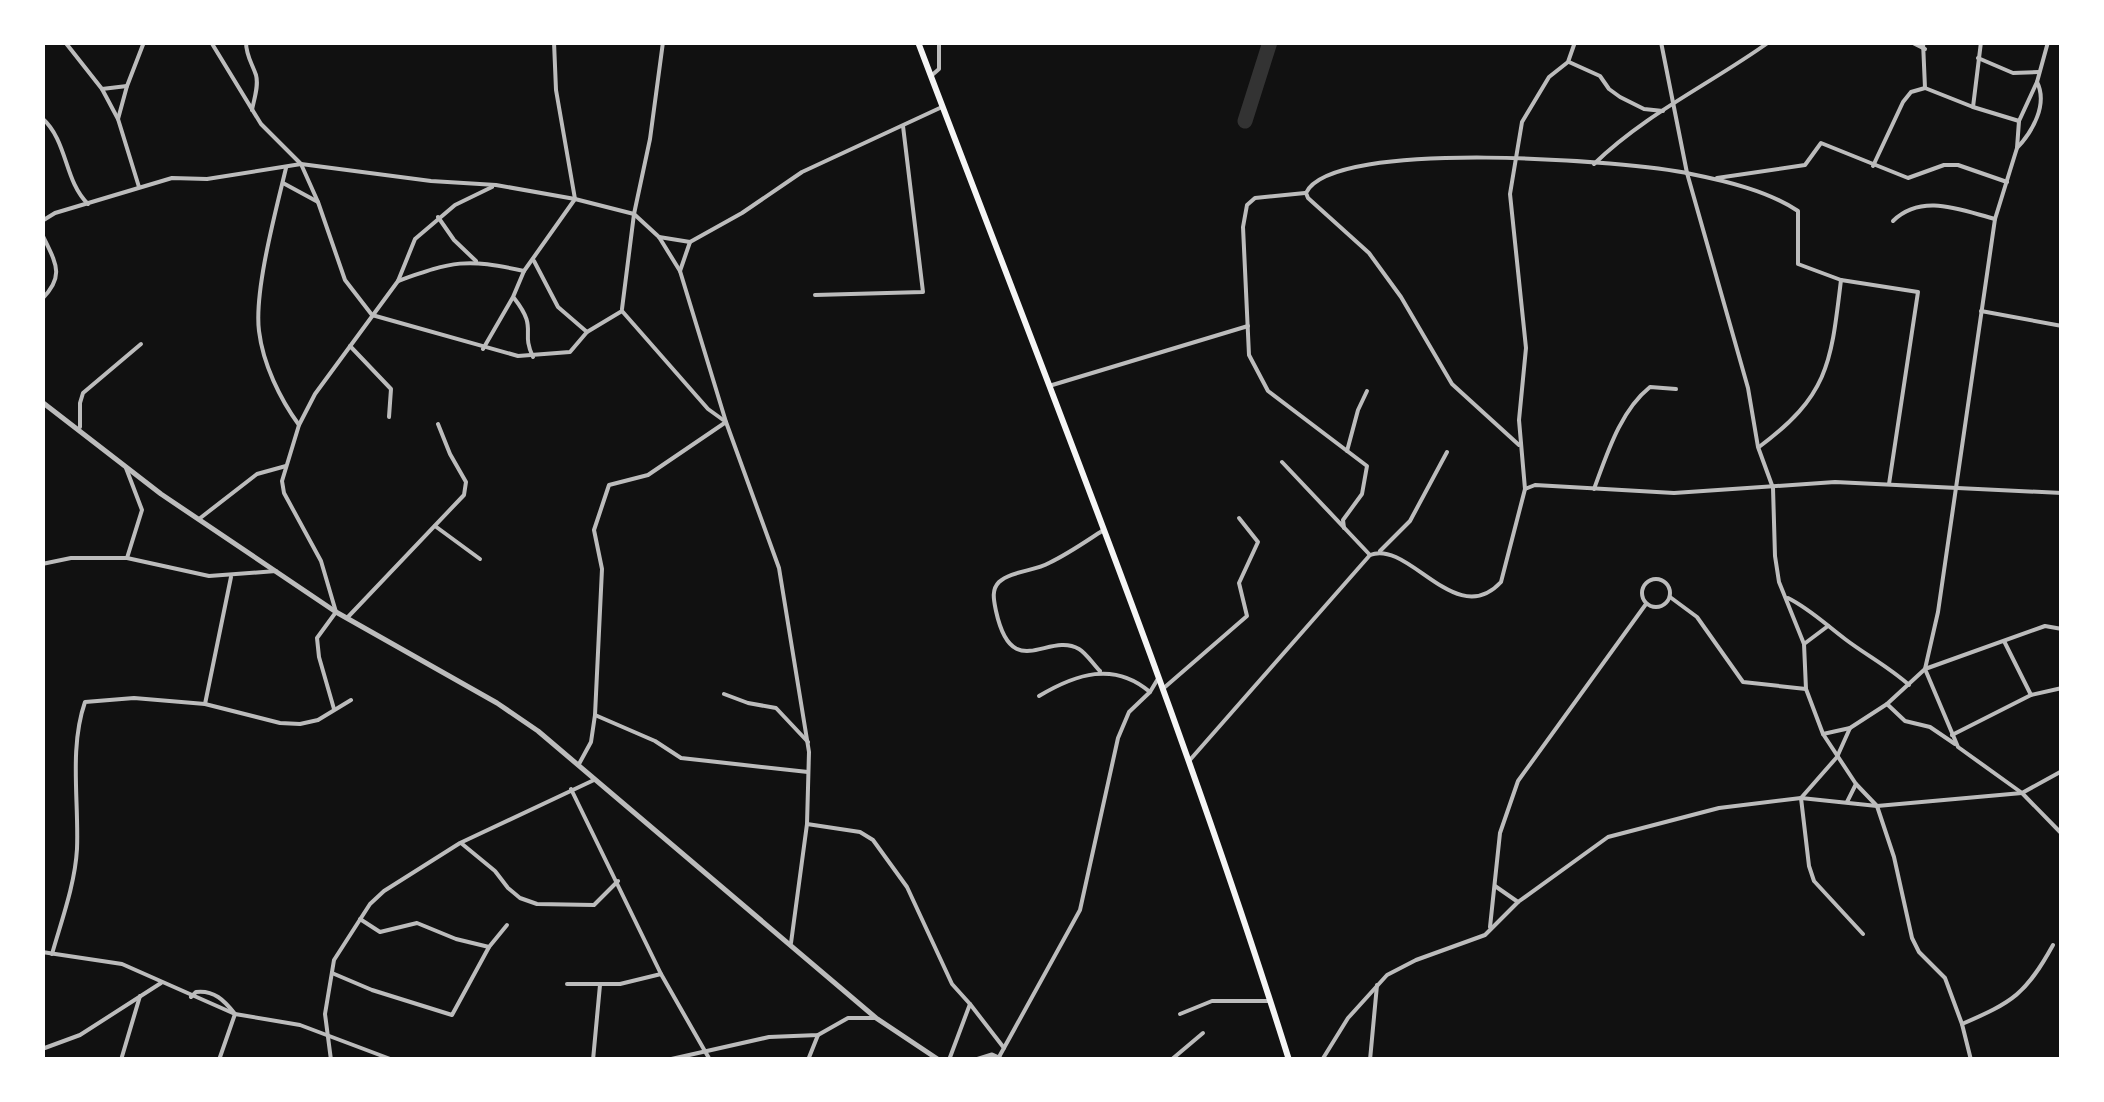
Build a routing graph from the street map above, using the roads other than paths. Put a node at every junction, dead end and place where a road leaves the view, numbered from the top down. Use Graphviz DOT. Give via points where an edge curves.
graph roads {
  1 [pos="64,42"];
  2 [pos="144,42"];
  3 [pos="210,42"];
  4 [pos="246,42"];
  5 [pos="554,42"];
  6 [pos="663,42"];
  7 [pos="918,42"];
  8 [pos="939,42"];
  9 [pos="1575,42"];
  10 [pos="1661,42"];
  11 [pos="1911,42"];
  12 [pos="1981,42"];
  13 [pos="2048,42"];
  14 [pos="1769,43"];
  15 [pos="1924,46"];
  16 [pos="1978,58"];
  17 [pos="1568,62"];
  18 [pos="2039,72"];
  19 [pos="931,76"];
  20 [pos="2037,82"];
  21 [pos="126,86"];
  22 [pos="1925,88"];
  23 [pos="102,89"];
  24 [pos="1672,104"];
  25 [pos="942,107"];
  26 [pos="1972,108"];
  27 [pos="1644,109"];
  28 [pos="252,111"];
  29 [pos="1663,111"];
  30 [pos="42,118"];
  31 [pos="1653,118"];
  32 [pos="118,119"];
  33 [pos="2019,122"];
  34 [pos="903,126"];
  35 [pos="2017,148"];
  36 [pos="1516,157"];
  37 [pos="301,164"];
  38 [pos="1594,164"];
  39 [pos="1874,166"];
  40 [pos="286,168"];
  41 [pos="1687,172"];
  42 [pos="1713,179"];
  43 [pos="2007,182"];
  44 [pos="282,184"];
  45 [pos="496,185"];
  46 [pos="139,187"];
  47 [pos="1306,193"];
  48 [pos="575,199"];
  49 [pos="318,202"];
  50 [pos="88,204"];
  51 [pos="634,214"];
  52 [pos="438,217"];
  53 [pos="1995,219"];
  54 [pos="42,221"];
  55 [pos="1892,221"];
  56 [pos="42,234"];
  57 [pos="659,237"];
  58 [pos="690,242"];
  59 [pos="534,259"];
  60 [pos="476,261"];
  61 [pos="524,271"];
  62 [pos="680,271"];
  63 [pos="1842,280"];
  64 [pos="398,281"];
  65 [pos="815,295"];
  66 [pos="513,297"];
  67 [pos="42,299"];
  68 [pos="622,311"];
  69 [pos="1980,311"];
  70 [pos="372,315"];
  71 [pos="1248,326"];
  72 [pos="2062,326"];
  73 [pos="587,332"];
  74 [pos="141,344"];
  75 [pos="350,346"];
  76 [pos="483,349"];
  77 [pos="533,357"];
  78 [pos="1050,386"];
  79 [pos="1676,389"];
  80 [pos="1368,391"];
  81 [pos="42,402"];
  82 [pos="390,418"];
  83 [pos="726,422"];
  84 [pos="438,424"];
  85 [pos="299,425"];
  86 [pos="80,428"];
  87 [pos="1520,446"];
  88 [pos="1758,447"];
  89 [pos="1347,451"];
  90 [pos="1446,452"];
  91 [pos="1282,462"];
  92 [pos="286,466"];
  93 [pos="126,467"];
  94 [pos="1889,484"];
  95 [pos="1954,486"];
  96 [pos="1773,488"];
  97 [pos="1525,489"];
  98 [pos="1594,489"];
  99 [pos="2062,493"];
  100 [pos="1239,518"];
  101 [pos="199,519"];
  102 [pos="435,526"];
  103 [pos="1344,528"];
  104 [pos="1103,531"];
  105 [pos="1380,551"];
  106 [pos="1370,556"];
  107 [pos="126,558"];
  108 [pos="480,559"];
  109 [pos="42,564"];
  110 [pos="276,571"];
  111 [pos="232,575"];
  112 [pos="1670,597"];
  113 [pos="1784,597"];
  114 [pos="1646,604"];
  115 [pos="336,612"];
  116 [pos="347,618"];
  117 [pos="1828,626"];
  118 [pos="2062,628"];
  119 [pos="2003,639"];
  120 [pos="1804,644"];
  121 [pos="1925,669"];
  122 [pos="1100,671"];
  123 [pos="1158,677"];
  124 [pos="1909,685"];
  125 [pos="2062,688"];
  126 [pos="1163,689"];
  127 [pos="1806,689"];
  128 [pos="1150,692"];
  129 [pos="724,694"];
  130 [pos="2030,695"];
  131 [pos="1039,696"];
  132 [pos="351,700"];
  133 [pos="206,704"];
  134 [pos="1887,704"];
  135 [pos="334,709"];
  136 [pos="595,714"];
  137 [pos="1850,728"];
  138 [pos="1823,734"];
  139 [pos="1952,735"];
  140 [pos="808,742"];
  141 [pos="1958,746"];
  142 [pos="1837,757"];
  143 [pos="1189,761"];
  144 [pos="578,766"];
  145 [pos="2062,771"];
  146 [pos="808,772"];
  147 [pos="594,780"];
  148 [pos="1856,784"];
  149 [pos="571,789"];
  150 [pos="2022,793"];
  151 [pos="1801,798"];
  152 [pos="1846,804"];
  153 [pos="1877,806"];
  154 [pos="807,824"];
  155 [pos="2062,834"];
  156 [pos="460,843"];
  157 [pos="618,881"];
  158 [pos="1495,886"];
  159 [pos="1518,902"];
  160 [pos="360,919"];
  161 [pos="507,925"];
  162 [pos="1490,928"];
  163 [pos="1863,934"];
  164 [pos="791,943"];
  165 [pos="2053,944"];
  166 [pos="489,948"];
  167 [pos="42,952"];
  168 [pos="52,954"];
  169 [pos="331,973"];
  170 [pos="660,974"];
  171 [pos="160,983"];
  172 [pos="1377,983"];
  173 [pos="567,984"];
  174 [pos="600,985"];
  175 [pos="140,996"];
  176 [pos="191,997"];
  177 [pos="1270,1001"];
  178 [pos="970,1004"];
  179 [pos="235,1014"];
  180 [pos="1180,1014"];
  181 [pos="876,1018"];
  182 [pos="1962,1024"];
  183 [pos="1203,1033"];
  184 [pos="818,1035"];
  185 [pos="329,1036"];
  186 [pos="1004,1048"];
  187 [pos="42,1049"];
  188 [pos="704,1050"];
  189 [pos="1001,1058"];
  190 [pos="943,1059"];
  191 [pos="977,1059"];
  192 [pos="121,1060"];
  193 [pos="219,1060"];
  194 [pos="331,1060"];
  195 [pos="393,1060"];
  196 [pos="593,1060"];
  197 [pos="666,1060"];
  198 [pos="710,1060"];
  199 [pos="808,1060"];
  200 [pos="968,1060"];
  201 [pos="1171,1060"];
  202 [pos="1288,1060"];
  203 [pos="1322,1060"];
  204 [pos="1370,1060"];
  205 [pos="1971,1060"];
  1 -- 23 [label="street"];
  2 -- 21 [label="street"];
  3 -- 28 [label="street"];
  4 -- 28 [label="street" via="256,74"];
  5 -- 48 [label="street"];
  6 -- 51 [label="street"];
  7 -- 19 [label="main road"];
  8 -- 19 [label="street" via="939,68"];
  9 -- 17 [label="street"];
  10 -- 24 [label="street"];
  11 -- 15 [label="street"];
  12 -- 16 [label="street"];
  13 -- 18 [label="street"];
  14 -- 24 [label="street"];
  15 -- 22 [label="street"];
  16 -- 18 [label="street" via="2013,73"];
  16 -- 26 [label="street"];
  17 -- 27 [label="street"];
  17 -- 36 [label="street" via="1549,77 1522,122"];
  18 -- 20 [label="street"];
  19 -- 25 [label="main road"];
  20 -- 33 [label="street"];
  20 -- 35 [label="street" via="2042,98"];
  21 -- 23 [label="street"];
  21 -- 32 [label="street"];
  22 -- 26 [label="street"];
  22 -- 39 [label="street" via="1903,102"];
  23 -- 32 [label="street"];
  24 -- 29 [label="street"];
  24 -- 41 [label="street"];
  25 -- 34 [label="street"];
  25 -- 78 [label="main road"];
  26 -- 33 [label="street"];
  27 -- 29 [label="street"];
  27 -- 31 [label="street"];
  28 -- 37 [label="street"];
  29 -- 31 [label="street"];
  30 -- 50 [label="street" via="56,133"];
  31 -- 38 [label="street"];
  32 -- 46 [label="street"];
  33 -- 35 [label="street"];
  34 -- 58 [label="street" via="802,172"];
  34 -- 65 [label="street" via="923,292"];
  35 -- 43 [label="street"];
  36 -- 38 [label="street"];
  36 -- 47 [label="street" via="1342,168 1312,182"];
  36 -- 87 [label="street" via="1510,194 1526,348"];
  37 -- 40 [label="street"];
  37 -- 45 [label="street"];
  37 -- 49 [label="street"];
  38 -- 41 [label="street"];
  39 -- 42 [label="street" via="1821,144 1805,166"];
  39 -- 43 [label="street" via="1908,178 1958,165"];
  40 -- 44 [label="street"];
  40 -- 46 [label="street"];
  41 -- 42 [label="street"];
  41 -- 88 [label="street" via="1748,388"];
  42 -- 63 [label="street" via="1798,212 1798,264"];
  43 -- 53 [label="street"];
  44 -- 49 [label="street"];
  44 -- 85 [label="street" via="259,331 273,378"];
  45 -- 48 [label="street"];
  45 -- 52 [label="street"];
  46 -- 50 [label="street"];
  47 -- 71 [label="street" via="1255,198 1247,205"];
  47 -- 87 [label="street" via="1369,252 1452,384"];
  48 -- 51 [label="street"];
  48 -- 59 [label="street"];
  49 -- 70 [label="street" via="345,280"];
  50 -- 54 [label="street"];
  51 -- 57 [label="street"];
  51 -- 68 [label="street"];
  52 -- 60 [label="street"];
  52 -- 64 [label="street" via="406,254"];
  53 -- 55 [label="street" via="1937,204"];
  53 -- 69 [label="street"];
  56 -- 67 [label="street" via="58,277"];
  57 -- 58 [label="street"];
  57 -- 62 [label="street"];
  58 -- 62 [label="street"];
  59 -- 61 [label="street"];
  59 -- 73 [label="street" via="558,307"];
  60 -- 61 [label="street"];
  60 -- 64 [label="street"];
  61 -- 66 [label="street"];
  62 -- 83 [label="street"];
  63 -- 88 [label="street" via="1818,389 1787,426"];
  63 -- 94 [label="street" via="1920,296"];
  64 -- 70 [label="street"];
  66 -- 76 [label="street"];
  66 -- 77 [label="street" via="530,321"];
  68 -- 73 [label="street"];
  68 -- 83 [label="street"];
  69 -- 72 [label="street"];
  69 -- 95 [label="street"];
  70 -- 75 [label="street"];
  70 -- 76 [label="street"];
  71 -- 78 [label="street"];
  71 -- 89 [label="street" via="1249,355 1268,390"];
  73 -- 77 [label="street" via="570,352"];
  74 -- 86 [label="street" via="83,393"];
  75 -- 82 [label="street" via="391,389"];
  75 -- 85 [label="street"];
  76 -- 77 [label="street"];
  78 -- 104 [label="main road"];
  79 -- 98 [label="street" via="1650,387 1640,395"];
  80 -- 89 [label="street"];
  81 -- 86 [label="street"];
  83 -- 136 [label="street" via="648,475 609,485 594,530 602,569"];
  83 -- 140 [label="street" via="779,568"];
  84 -- 102 [label="street" via="467,488"];
  85 -- 92 [label="street"];
  86 -- 93 [label="street"];
  87 -- 97 [label="street"];
  88 -- 96 [label="street"];
  89 -- 103 [label="street" via="1367,466 1362,494"];
  90 -- 105 [label="street" via="1410,522"];
  91 -- 103 [label="street"];
  92 -- 101 [label="street" via="257,474"];
  92 -- 115 [label="street" via="284,493 321,561"];
  93 -- 101 [label="street"];
  93 -- 107 [label="street" via="142,510"];
  94 -- 95 [label="street"];
  94 -- 96 [label="street"];
  95 -- 99 [label="street"];
  95 -- 121 [label="street"];
  96 -- 98 [label="street" via="1674,494"];
  96 -- 113 [label="street"];
  97 -- 98 [label="street"];
  97 -- 105 [label="street" via="1506,568 1491,592 1465,595"];
  100 -- 126 [label="street" via="1258,542 1239,583 1245,621"];
  101 -- 110 [label="street"];
  102 -- 108 [label="street"];
  102 -- 116 [label="street"];
  103 -- 106 [label="street"];
  104 -- 122 [label="street" via="1048,564 1002,579 993,596 1012,646 1029,652 1078,648"];
  104 -- 123 [label="main road"];
  105 -- 106 [label="street"];
  106 -- 143 [label="street"];
  107 -- 109 [label="street"];
  107 -- 111 [label="street" via="196,575"];
  110 -- 111 [label="street"];
  110 -- 115 [label="street"];
  111 -- 133 [label="street"];
  112 -- 114 [label="street" via="1660,607"];
  112 -- 114 [label="street" via="1664,580 1650,579 1641,590"];
  112 -- 127 [label="street" via="1697,617 1743,682"];
  113 -- 117 [label="street"];
  113 -- 120 [label="street"];
  114 -- 158 [label="street" via="1518,781 1500,834"];
  115 -- 116 [label="street"];
  115 -- 135 [label="street" via="317,644"];
  116 -- 144 [label="street" via="497,703"];
  117 -- 120 [label="street"];
  117 -- 124 [label="street"];
  118 -- 119 [label="street" via="2045,626"];
  119 -- 121 [label="street"];
  119 -- 130 [label="street"];
  120 -- 127 [label="street"];
  121 -- 124 [label="street"];
  121 -- 139 [label="street"];
  122 -- 128 [label="street" via="1136,680"];
  122 -- 131 [label="street"];
  123 -- 126 [label="main road"];
  123 -- 128 [label="street"];
  124 -- 134 [label="street"];
  125 -- 130 [label="street"];
  126 -- 143 [label="main road"];
  127 -- 138 [label="street"];
  128 -- 186 [label="street" via="1129,712 1118,738 1080,910"];
  129 -- 140 [label="street" via="776,708"];
  130 -- 139 [label="street"];
  132 -- 135 [label="street"];
  133 -- 135 [label="street" via="300,724"];
  133 -- 168 [label="street" via="85,702 75,786 75,875"];
  134 -- 137 [label="street"];
  134 -- 141 [label="street" via="1905,721 1930,726"];
  136 -- 144 [label="street"];
  136 -- 146 [label="street" via="681,758"];
  137 -- 138 [label="street"];
  137 -- 142 [label="street"];
  138 -- 142 [label="street"];
  139 -- 141 [label="street"];
  140 -- 146 [label="street"];
  141 -- 150 [label="street"];
  142 -- 148 [label="street"];
  142 -- 151 [label="street"];
  143 -- 177 [label="main road"];
  144 -- 147 [label="street"];
  145 -- 150 [label="street"];
  146 -- 154 [label="street"];
  147 -- 149 [label="street"];
  147 -- 164 [label="street"];
  148 -- 152 [label="street"];
  148 -- 153 [label="street"];
  149 -- 156 [label="street"];
  149 -- 157 [label="street"];
  150 -- 153 [label="street"];
  150 -- 155 [label="street"];
  151 -- 152 [label="street"];
  151 -- 159 [label="street" via="1719,808 1608,837"];
  151 -- 163 [label="street" via="1814,881"];
  152 -- 153 [label="street"];
  153 -- 182 [label="street" via="1912,938 1944,978"];
  154 -- 164 [label="street"];
  154 -- 178 [label="street" via="873,840 907,888 952,984"];
  156 -- 157 [label="street" via="520,898 537,904 594,904"];
  156 -- 160 [label="street" via="384,890"];
  157 -- 170 [label="street"];
  158 -- 159 [label="street"];
  158 -- 162 [label="street"];
  159 -- 162 [label="street"];
  160 -- 166 [label="street" via="380,932 417,922"];
  160 -- 169 [label="street"];
  161 -- 166 [label="street"];
  162 -- 172 [label="street"];
  164 -- 181 [label="street"];
  165 -- 182 [label="street" via="2010,1003"];
  166 -- 169 [label="street" via="452,1016"];
  167 -- 168 [label="street"];
  168 -- 171 [label="street" via="122,964"];
  169 -- 185 [label="street"];
  170 -- 174 [label="street"];
  170 -- 188 [label="street"];
  171 -- 175 [label="street"];
  171 -- 176 [label="street"];
  172 -- 203 [label="street"];
  172 -- 204 [label="street"];
  173 -- 174 [label="street"];
  174 -- 196 [label="street"];
  175 -- 187 [label="street"];
  175 -- 192 [label="street"];
  176 -- 179 [label="street"];
  176 -- 179 [label="street" via="208,992"];
  177 -- 180 [label="street" via="1212,1001"];
  177 -- 202 [label="main road"];
  178 -- 186 [label="street"];
  178 -- 190 [label="street"];
  179 -- 185 [label="street"];
  179 -- 193 [label="street"];
  181 -- 184 [label="street" via="848,1018"];
  181 -- 190 [label="street"];
  182 -- 205 [label="street"];
  183 -- 201 [label="street"];
  184 -- 188 [label="street"];
  184 -- 199 [label="street"];
  185 -- 194 [label="street"];
  185 -- 195 [label="street"];
  186 -- 189 [label="street"];
  188 -- 197 [label="street"];
  188 -- 198 [label="street"];
  189 -- 191 [label="street"];
  191 -- 200 [label="street"];
}
